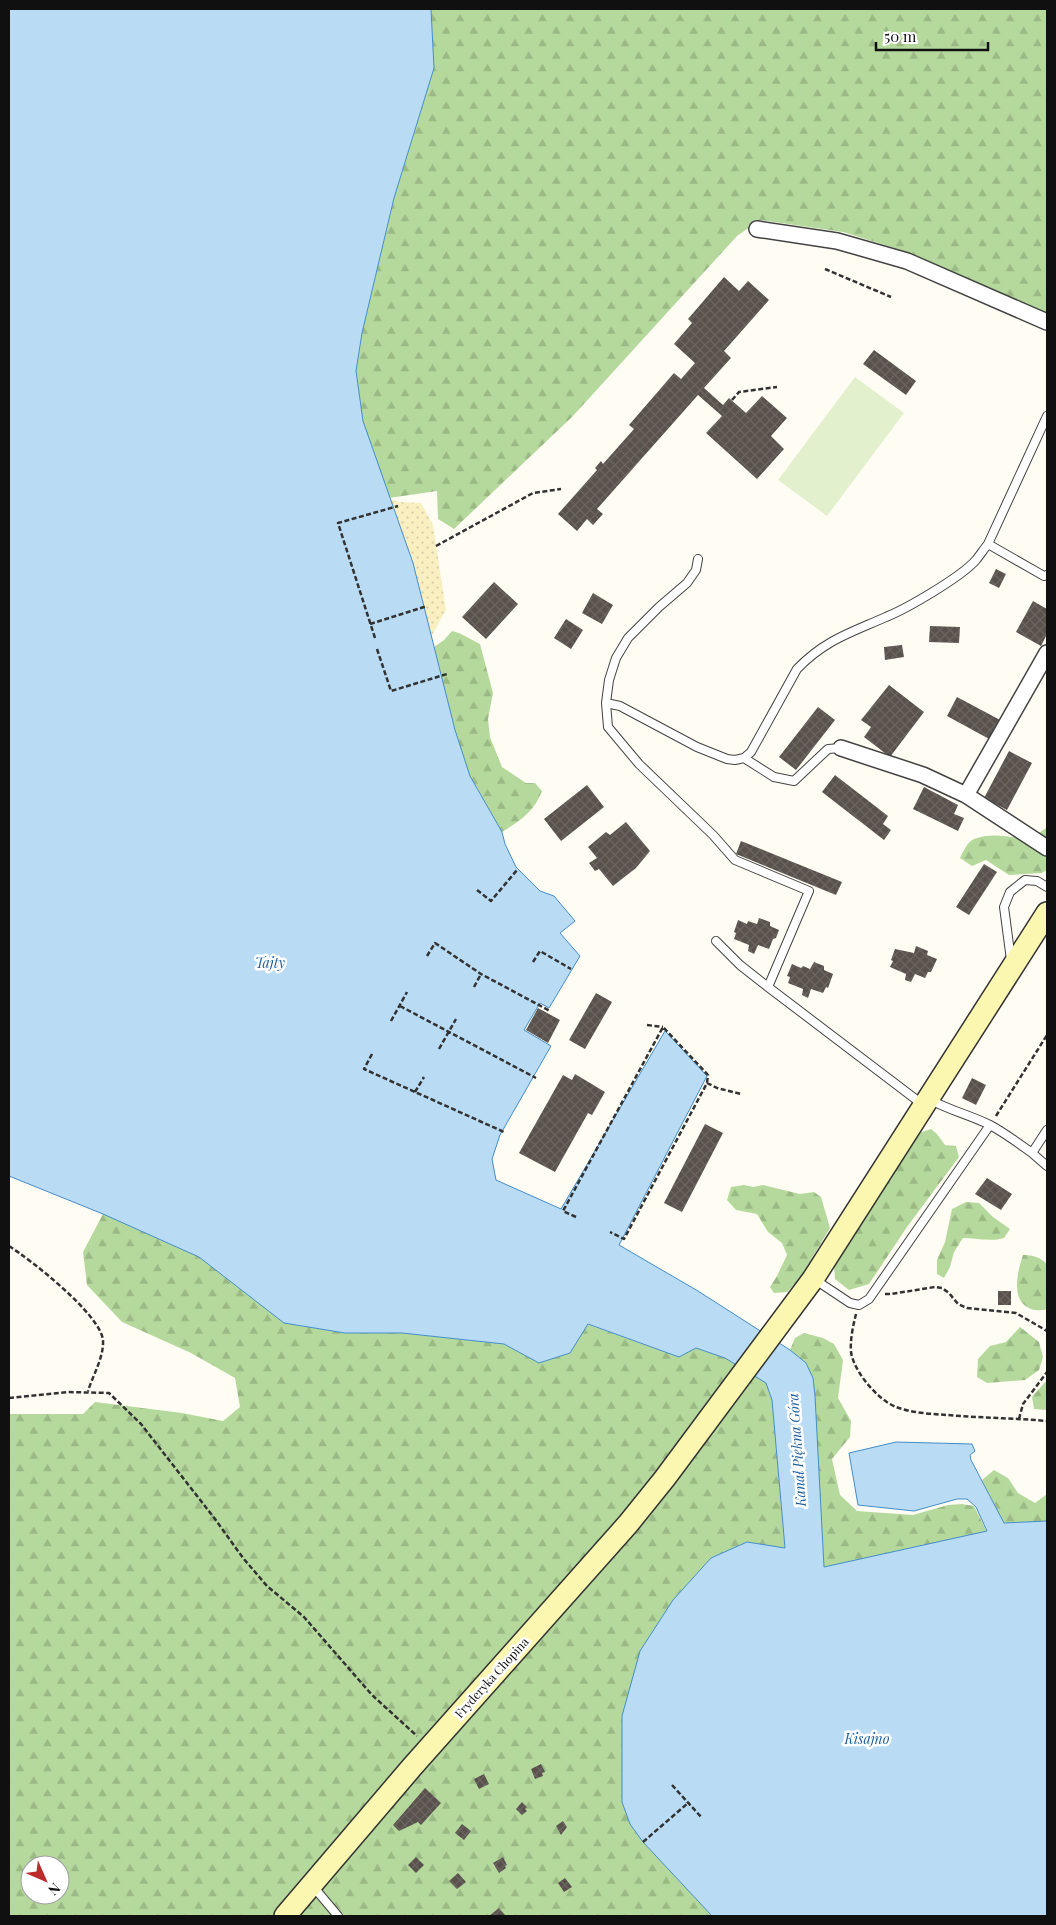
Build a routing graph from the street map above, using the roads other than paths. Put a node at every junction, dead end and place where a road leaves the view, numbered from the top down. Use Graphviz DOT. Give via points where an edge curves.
graph roads {
  1 [pos="757,229"];
  2 [pos="1047,322"];
  3 [pos="1047,416"];
  4 [pos="988,544"];
  5 [pos="698,559"];
  6 [pos="1047,575"];
  7 [pos="1047,653"];
  8 [pos="606,703"];
  9 [pos="841,748"];
  10 [pos="744,758"];
  11 [pos="966,796"];
  12 [pos="1047,848"];
  13 [pos="1047,887"];
  14 [pos="1047,913"];
  15 [pos="716,941"];
  16 [pos="1012,968"];
  17 [pos="768,987"];
  18 [pos="927,1103"];
  19 [pos="990,1125"];
  20 [pos="1047,1130"];
  21 [pos="1032,1153"];
  22 [pos="1047,1166"];
  23 [pos="813,1279"];
  24 [pos="311,1885"];
  25 [pos="284,1916"];
  26 [pos="338,1916"];
  1 -- 2 [label="street" via="837,241 907,261"];
  3 -- 4 [label="lane"];
  4 -- 6 [label="lane"];
  4 -- 10 [label="lane" via="975,561 948,581 886,617 822,647 808,658 797,669 751,752"];
  5 -- 8 [label="lane" via="696,570 687,583 628,638 616,658"];
  7 -- 11 [label="street"];
  8 -- 10 [label="lane" via="620,706 727,759"];
  8 -- 17 [label="lane" via="608,727 620,743 735,860 810,891"];
  9 -- 10 [label="lane" via="828,749 794,781 774,777"];
  9 -- 11 [label="street" via="923,775"];
  11 -- 12 [label="street"];
  13 -- 16 [label="lane" via="1038,881 1025,880 1010,892 1004,907"];
  14 -- 16 [label="main road, Fryderyka Chopina"];
  15 -- 17 [label="lane"];
  16 -- 18 [label="main road, Fryderyka Chopina"];
  17 -- 18 [label="lane"];
  18 -- 19 [label="lane"];
  18 -- 23 [label="main road, Fryderyka Chopina"];
  19 -- 21 [label="lane"];
  19 -- 23 [label="lane" via="869,1299 859,1305 850,1303"];
  20 -- 21 [label="lane"];
  21 -- 22 [label="lane"];
  23 -- 24 [label="main road, Fryderyka Chopina" via="628,1524"];
  24 -- 25 [label="main road, Fryderyka Chopina"];
  24 -- 26 [label="lane"];
}
